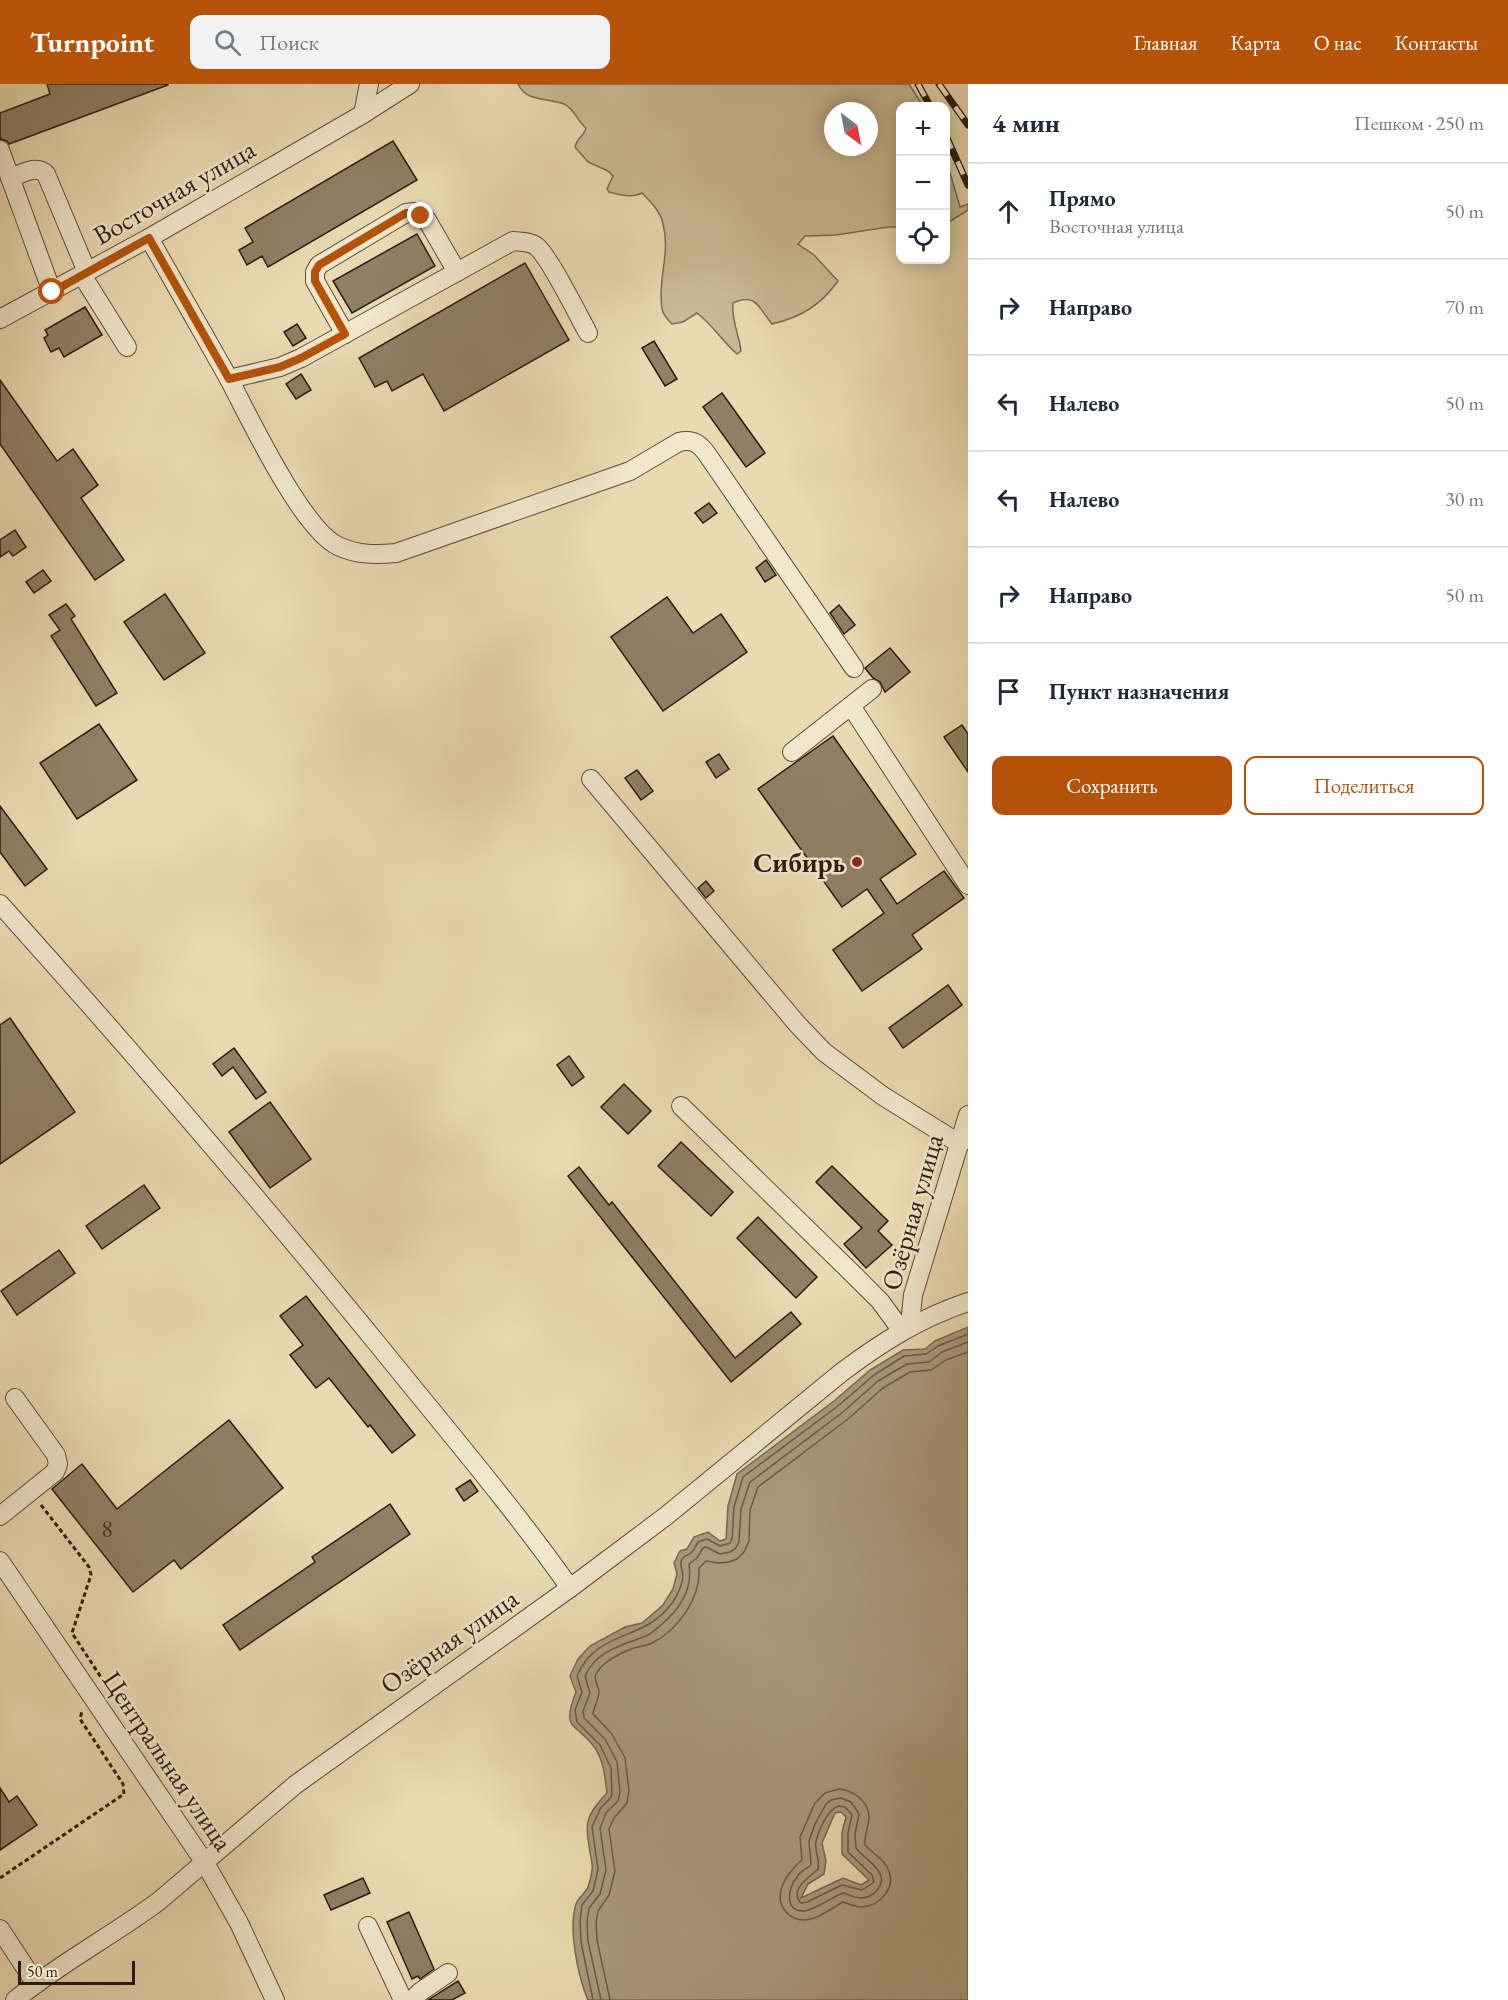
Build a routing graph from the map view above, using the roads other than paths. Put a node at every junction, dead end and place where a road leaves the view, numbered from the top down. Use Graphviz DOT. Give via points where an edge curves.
graph roads {
  1 [pos="369,84"];
  2 [pos="410,84"];
  3 [pos="368,111"];
  4 [pos="0,150"];
  5 [pos="10,178"];
  6 [pos="149,238"];
  7 [pos="457,272"];
  8 [pos="85,274"];
  9 [pos="52,292"];
  10 [pos="0,319"];
  11 [pos="588,333"];
  12 [pos="345,334"];
  13 [pos="127,347"];
  14 [pos="229,379"];
  15 [pos="854,668"];
  16 [pos="872,689"];
  17 [pos="851,706"];
  18 [pos="792,752"];
  19 [pos="591,779"];
  20 [pos="968,885"];
  21 [pos="0,904"];
  22 [pos="681,1106"];
  23 [pos="968,1115"];
  24 [pos="960,1144"];
  25 [pos="968,1302"];
  26 [pos="908,1327"];
  27 [pos="15,1398"];
  28 [pos="0,1516"];
  29 [pos="0,1561"];
  30 [pos="570,1587"];
  31 [pos="205,1863"];
  32 [pos="368,1926"];
  33 [pos="0,1929"];
  34 [pos="448,1973"];
  35 [pos="36,1983"];
  36 [pos="15,2000"];
  37 [pos="275,2000"];
  38 [pos="403,2000"];
  39 [pos="412,2000"];
  1 -- 3 [label="street"];
  2 -- 3 [label="street, Восточная улица"];
  3 -- 6 [label="street, Восточная улица"];
  4 -- 5 [label="street"];
  5 -- 8 [label="street" via="37,168 46,174"];
  5 -- 9 [label="street"];
  6 -- 8 [label="street, Восточная улица"];
  6 -- 14 [label="street"];
  7 -- 11 [label="street" via="513,241 536,246"];
  7 -- 12 [label="street"];
  7 -- 12 [label="street" via="427,220 406,213 324,261 315,272 315,281"];
  8 -- 9 [label="street, Восточная улица"];
  8 -- 13 [label="street"];
  9 -- 10 [label="street, Восточная улица"];
  12 -- 14 [label="street" via="280,367"];
  14 -- 15 [label="street" via="309,519 337,546 358,553 396,553 630,471 679,442 694,442 703,448"];
  16 -- 17 [label="street"];
  17 -- 18 [label="street"];
  17 -- 20 [label="street"];
  19 -- 24 [label="street" via="824,1052 883,1096"];
  21 -- 30 [label="street" via="280,1226 517,1516"];
  22 -- 26 [label="street"];
  23 -- 24 [label="street, Озёрная улица"];
  24 -- 26 [label="street, Озёрная улица" via="913,1296"];
  25 -- 26 [label="street, Озёрная улица"];
  26 -- 30 [label="street, Озёрная улица" via="842,1372 684,1502"];
  27 -- 28 [label="street" via="56,1455 58,1464 55,1472"];
  29 -- 31 [label="street, Центральная улица"];
  30 -- 31 [label="street, Озёрная улица" via="295,1785"];
  31 -- 35 [label="street, Озёрная улица" via="135,1919"];
  31 -- 37 [label="street, Центральная улица"];
  32 -- 38 [label="street"];
  33 -- 35 [label="street"];
  34 -- 39 [label="street"];
  35 -- 36 [label="street, Озёрная улица"];
}
